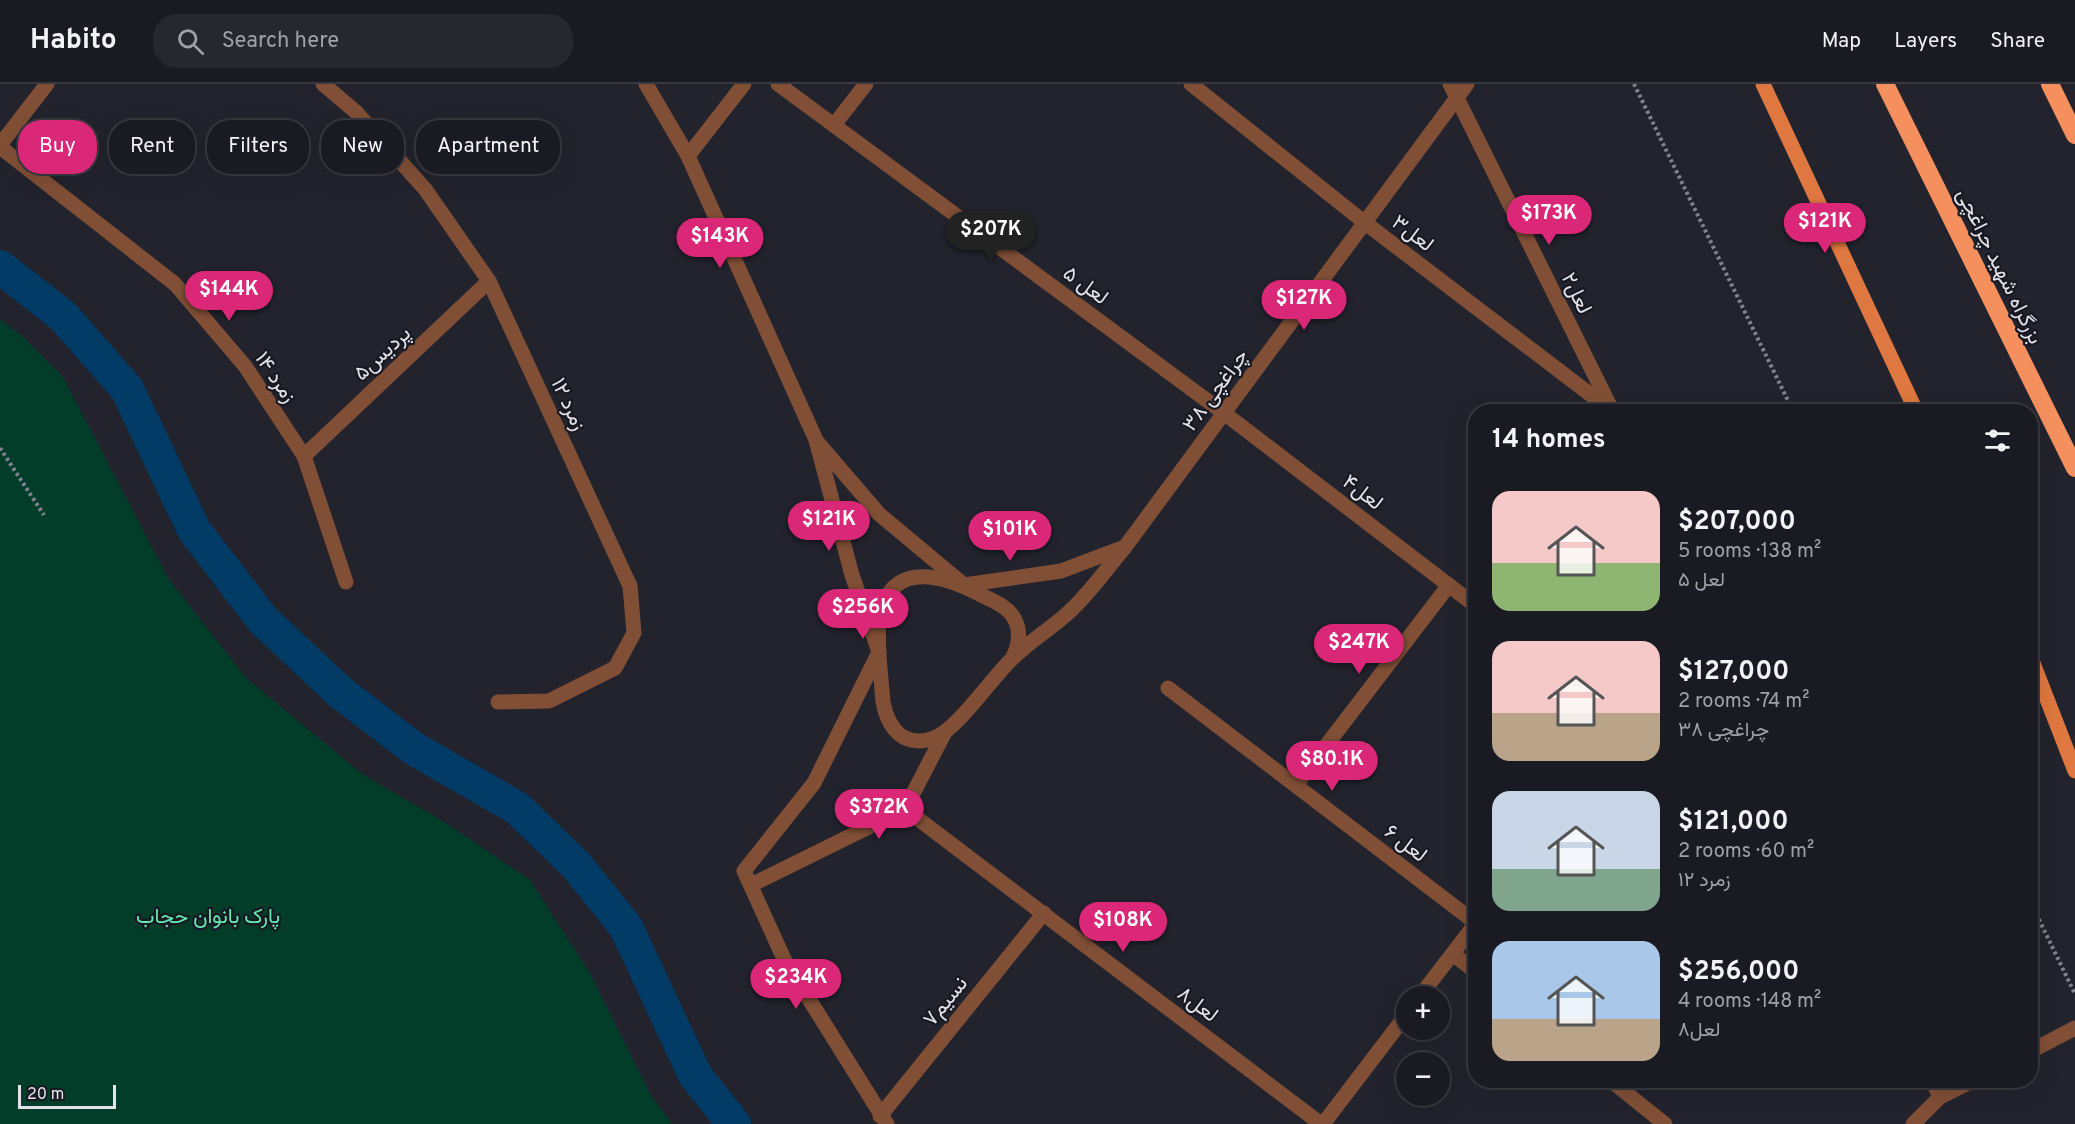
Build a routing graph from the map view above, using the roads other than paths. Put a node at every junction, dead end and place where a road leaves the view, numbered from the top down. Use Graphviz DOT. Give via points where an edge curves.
graph roads {
  1 [pos="47,84"];
  2 [pos="323,84"];
  3 [pos="646,84"];
  4 [pos="744,84"];
  5 [pos="778,84"];
  6 [pos="866,84"];
  7 [pos="1191,84"];
  8 [pos="1467,84"];
  9 [pos="1763,84"];
  10 [pos="1885,84"];
  11 [pos="2050,84"];
  12 [pos="1454,90"];
  13 [pos="834,125"];
  14 [pos="2075,135"];
  15 [pos="0,146"];
  16 [pos="688,156"];
  17 [pos="1364,222"];
  18 [pos="489,281"];
  19 [pos="1603,404"];
  20 [pos="1609,404"];
  21 [pos="1913,404"];
  22 [pos="1224,413"];
  23 [pos="816,440"];
  24 [pos="304,456"];
  25 [pos="2075,468"];
  26 [pos="1125,547"];
  27 [pos="346,582"];
  28 [pos="964,585"];
  29 [pos="1449,585"];
  30 [pos="1468,600"];
  31 [pos="879,652"];
  32 [pos="1013,657"];
  33 [pos="2038,676"];
  34 [pos="1168,688"];
  35 [pos="498,702"];
  36 [pos="945,732"];
  37 [pos="2075,771"];
  38 [pos="1296,785"];
  39 [pos="905,809"];
  40 [pos="747,878"];
  41 [pos="1044,913"];
  42 [pos="1468,917"];
  43 [pos="1468,934"];
  44 [pos="1453,954"];
  45 [pos="1468,966"];
  46 [pos="1428,986"];
  47 [pos="1396,1028"];
  48 [pos="2075,1028"];
  49 [pos="2038,1047"];
  50 [pos="1620,1088"];
  51 [pos="1936,1088"];
  52 [pos="1958,1088"];
  53 [pos="1940,1097"];
  54 [pos="883,1120"];
  55 [pos="1322,1124"];
  56 [pos="1665,1124"];
  57 [pos="1913,1124"];
  1 -- 15 [label="street"];
  2 -- 18 [label="street, زمرد ۱۲" via="356,112 425,189"];
  3 -- 16 [label="street"];
  4 -- 16 [label="street"];
  5 -- 13 [label="street, لعل ۵"];
  6 -- 13 [label="street"];
  7 -- 17 [label="street, لعل۳"];
  8 -- 12 [label="street, چراغچی ۳۸"];
  9 -- 21 [label="main road"];
  10 -- 25 [label="highway, بزرگراه شهید چراغچی"];
  11 -- 14 [label="highway"];
  12 -- 17 [label="street, چراغچی ۳۸"];
  12 -- 20 [label="street, لعل۲"];
  13 -- 22 [label="street, لعل ۵"];
  15 -- 24 [label="street, زمرد ۱۴" via="175,284 245,366"];
  16 -- 23 [label="street"];
  17 -- 19 [label="street, لعل۳"];
  17 -- 22 [label="street, چراغچی ۳۸"];
  18 -- 24 [label="street, پردیس۵"];
  18 -- 35 [label="street, زمرد ۱۲" via="630,586 634,633 615,668 549,701"];
  22 -- 26 [label="street, چراغچی ۳۸"];
  22 -- 29 [label="street, لعل۴"];
  23 -- 28 [label="street" via="879,514"];
  23 -- 31 [label="street" via="852,575"];
  24 -- 27 [label="street, زمرد ۱۴"];
  26 -- 28 [label="street" via="1061,572"];
  26 -- 32 [label="street, چراغچی ۳۸" via="1070,611"];
  28 -- 31 [label="street" via="932,576 915,576 900,584 888,595 881,610"];
  28 -- 32 [label="street" via="999,604 1014,619 1019,638"];
  29 -- 30 [label="street, لعل۴"];
  29 -- 38 [label="street"];
  31 -- 36 [label="street" via="883,711 889,724 898,734 923,741"];
  31 -- 40 [label="street" via="814,783"];
  32 -- 36 [label="street"];
  33 -- 37 [label="main road"];
  34 -- 38 [label="street, لعل ۶"];
  36 -- 39 [label="street"];
  38 -- 42 [label="street, لعل ۶"];
  39 -- 40 [label="street"];
  39 -- 41 [label="street, لعل۸"];
  40 -- 54 [label="street" via="784,959"];
  41 -- 54 [label="street, نسیم۷"];
  41 -- 55 [label="street, لعل۸"];
  43 -- 44 [label="street"];
  44 -- 45 [label="street"];
  44 -- 46 [label="street"];
  47 -- 55 [label="street"];
  48 -- 49 [label="street"];
  50 -- 56 [label="street"];
  51 -- 53 [label="street"];
  52 -- 53 [label="street"];
  53 -- 57 [label="street"];
}
